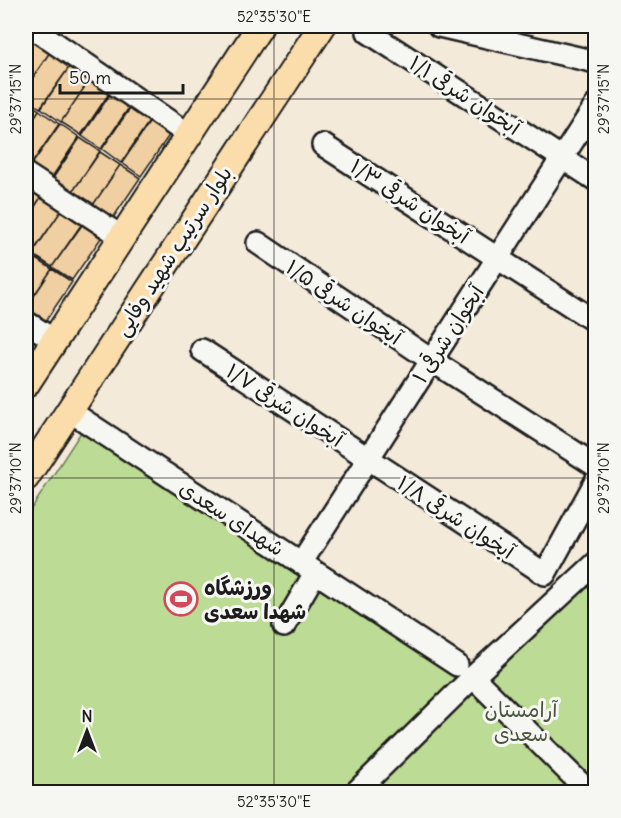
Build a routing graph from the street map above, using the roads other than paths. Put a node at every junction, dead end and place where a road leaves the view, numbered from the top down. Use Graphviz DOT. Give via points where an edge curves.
graph roads {
  1 [pos="30,26"];
  2 [pos="260,26"];
  3 [pos="322,26"];
  4 [pos="439,26"];
  5 [pos="368,32"];
  6 [pos="596,62"];
  7 [pos="596,105"];
  8 [pos="189,135"];
  9 [pos="323,145"];
  10 [pos="562,157"];
  11 [pos="26,174"];
  12 [pos="596,180"];
  13 [pos="122,237"];
  14 [pos="258,243"];
  15 [pos="497,258"];
  16 [pos="26,321"];
  17 [pos="596,322"];
  18 [pos="54,340"];
  19 [pos="202,350"];
  20 [pos="431,360"];
  21 [pos="26,384"];
  22 [pos="68,410"];
  23 [pos="368,459"];
  24 [pos="596,466"];
  25 [pos="26,477"];
  26 [pos="596,481"];
  27 [pos="596,563"];
  28 [pos="308,568"];
  29 [pos="284,626"];
  30 [pos="465,671"];
  31 [pos="356,792"];
  32 [pos="589,792"];
  1 -- 8 [label="street"];
  2 -- 8 [label="main road"];
  3 -- 22 [label="main road, بلوار سرتیپ شهید وفایی"];
  4 -- 6 [label="street"];
  5 -- 10 [label="street, آبخوان شرقی ۱/۱"];
  7 -- 10 [label="street, آبخوان شرقی ۱"];
  8 -- 13 [label="main road"];
  9 -- 15 [label="street, آبخوان شرقی ۱/۳"];
  10 -- 12 [label="street, آبخوان شرقی ۱/۱"];
  10 -- 15 [label="street, آبخوان شرقی ۱"];
  11 -- 13 [label="street"];
  13 -- 18 [label="main road"];
  14 -- 20 [label="street, آبخوان شرقی ۱/۵"];
  15 -- 17 [label="street, آبخوان شرقی ۱/۳"];
  15 -- 20 [label="street, آبخوان شرقی ۱"];
  16 -- 18 [label="street"];
  18 -- 21 [label="main road"];
  19 -- 23 [label="street, آبخوان شرقی ۱/۷"];
  20 -- 23 [label="street, آبخوان شرقی ۱"];
  20 -- 24 [label="street, آبخوان شرقی ۱/۵"];
  22 -- 25 [label="main road, بلوار سرتیپ شهید وفایی"];
  22 -- 28 [label="street, شهدای سعدی"];
  23 -- 26 [label="street, آبخوان شرقی ۱/۸" via="544,574"];
  23 -- 28 [label="street, آبخوان شرقی ۱"];
  27 -- 30 [label="street"];
  28 -- 29 [label="street, آبخوان شرقی ۱"];
  28 -- 30 [label="street, شهدای سعدی"];
  30 -- 31 [label="street"];
  30 -- 32 [label="street, شهدای سعدی"];
}
